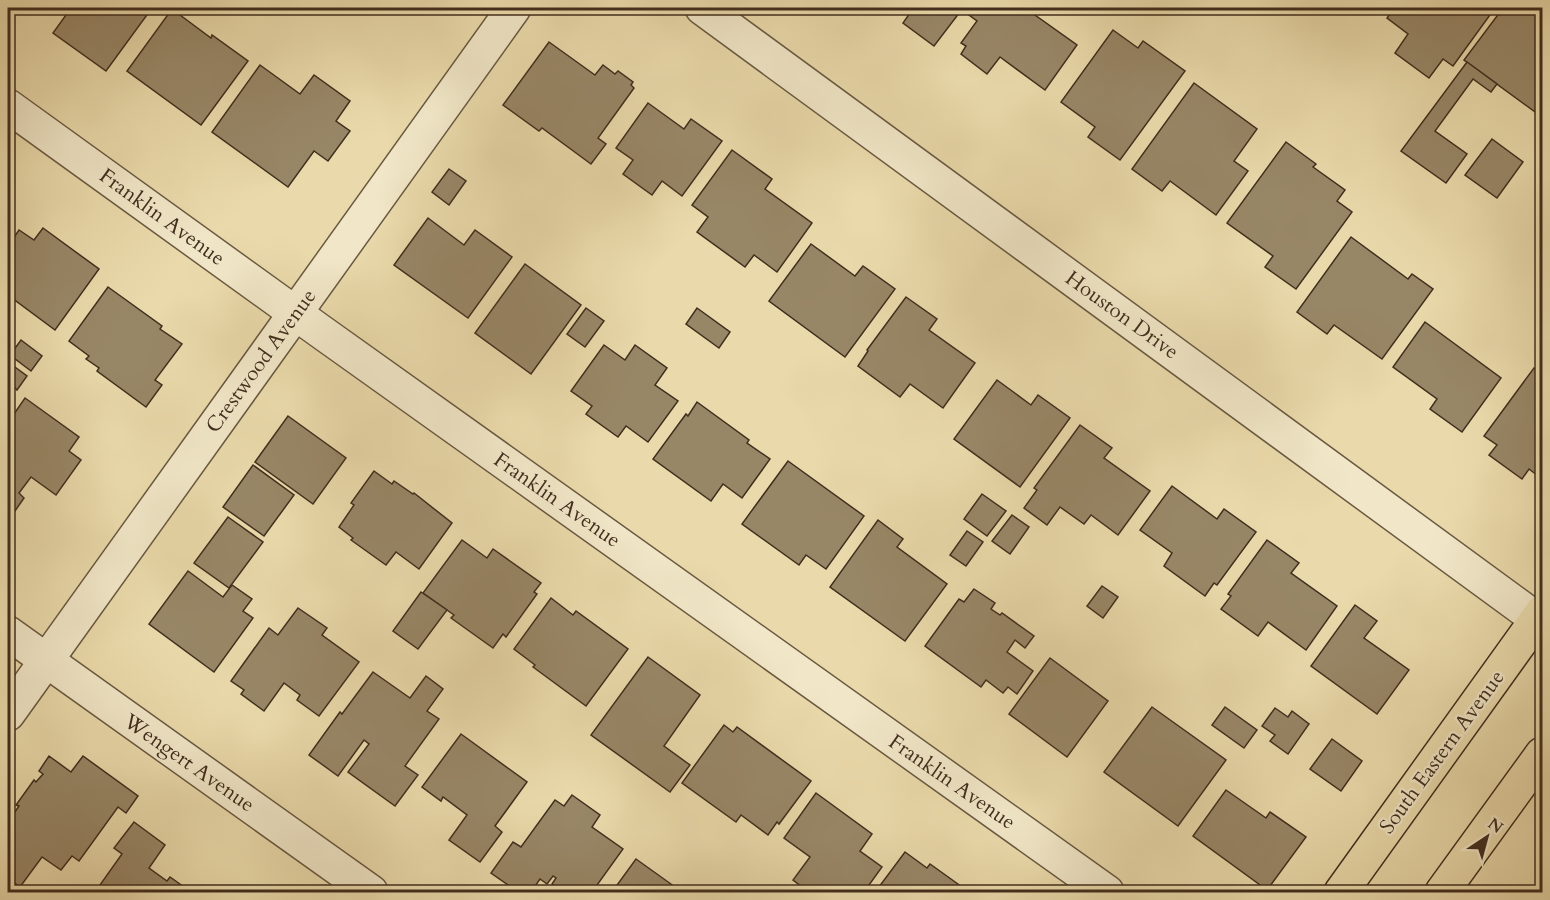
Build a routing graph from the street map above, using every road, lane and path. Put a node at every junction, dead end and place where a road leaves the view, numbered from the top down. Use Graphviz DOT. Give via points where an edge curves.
graph roads {
  1 [pos="514,8"];
  2 [pos="702,8"];
  3 [pos="8,106"];
  4 [pos="296,313"];
  5 [pos="1541,618"];
  6 [pos="8,633"];
  7 [pos="46,661"];
  8 [pos="8,714"];
  9 [pos="1542,754"];
  10 [pos="371,892"];
  11 [pos="1107,892"];
  12 [pos="1341,892"];
  13 [pos="1443,892"];
  1 -- 4 [label="street, Crestwood Avenue"];
  2 -- 5 [label="street, Houston Drive"];
  3 -- 4 [label="street, Franklin Avenue"];
  4 -- 7 [label="street, Crestwood Avenue"];
  4 -- 11 [label="street, Franklin Avenue"];
  5 -- 12 [label="main road, South Eastern Avenue"];
  6 -- 7 [label="street, Wengert Avenue"];
  7 -- 8 [label="street, Crestwood Avenue"];
  7 -- 10 [label="street, Wengert Avenue"];
  9 -- 13 [label="main road"];
}
